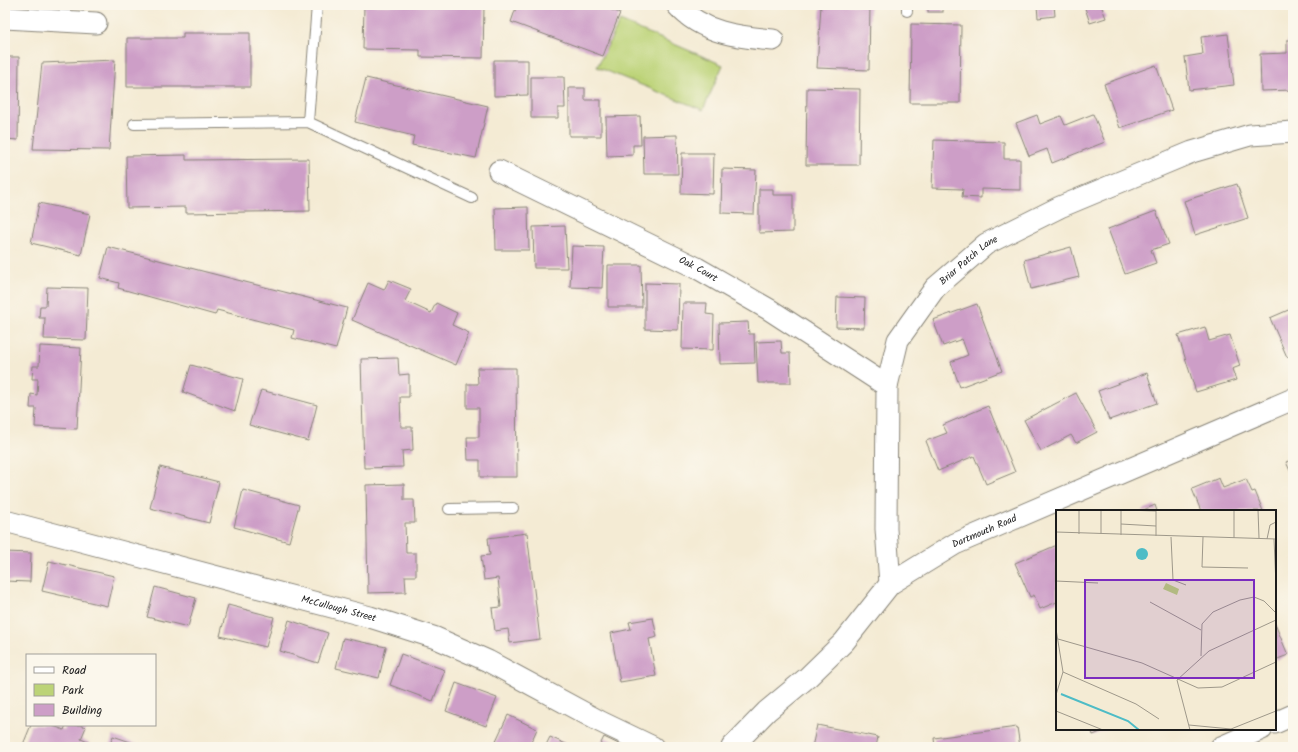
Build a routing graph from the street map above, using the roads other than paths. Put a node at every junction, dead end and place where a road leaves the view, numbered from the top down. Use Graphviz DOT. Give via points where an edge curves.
graph roads {
  1 [pos="317,5"];
  2 [pos="677,5"];
  3 [pos="5,18"];
  4 [pos="96,23"];
  5 [pos="773,40"];
  6 [pos="308,122"];
  7 [pos="134,124"];
  8 [pos="1293,132"];
  9 [pos="499,171"];
  10 [pos="472,198"];
  11 [pos="887,386"];
  12 [pos="1293,399"];
  13 [pos="514,508"];
  14 [pos="449,509"];
  15 [pos="5,521"];
  16 [pos="890,584"];
  17 [pos="1293,715"];
  18 [pos="1276,723"];
  19 [pos="1260,730"];
  20 [pos="653,747"];
  21 [pos="732,747"];
  22 [pos="1221,747"];
  1 -- 6 [label="lane"];
  2 -- 5 [label="street" via="686,16 712,30 738,38"];
  3 -- 4 [label="street"];
  6 -- 7 [label="lane"];
  6 -- 10 [label="lane"];
  8 -- 11 [label="street, Briar Patch Lane" via="1250,135 1192,152 1060,207 986,244 935,288 898,340"];
  9 -- 11 [label="street, Oak Court" via="697,268 783,319"];
  11 -- 16 [label="street, Briar Patch Lane" via="886,529"];
  12 -- 16 [label="street, Dartmouth Road" via="955,544"];
  13 -- 14 [label="lane"];
  15 -- 20 [label="street, McCullough Street" via="370,617 436,638 488,661"];
  16 -- 21 [label="street, Dartmouth Road" via="844,642 808,677 767,711"];
  17 -- 18 [label="street"];
  19 -- 22 [label="street"];
}
